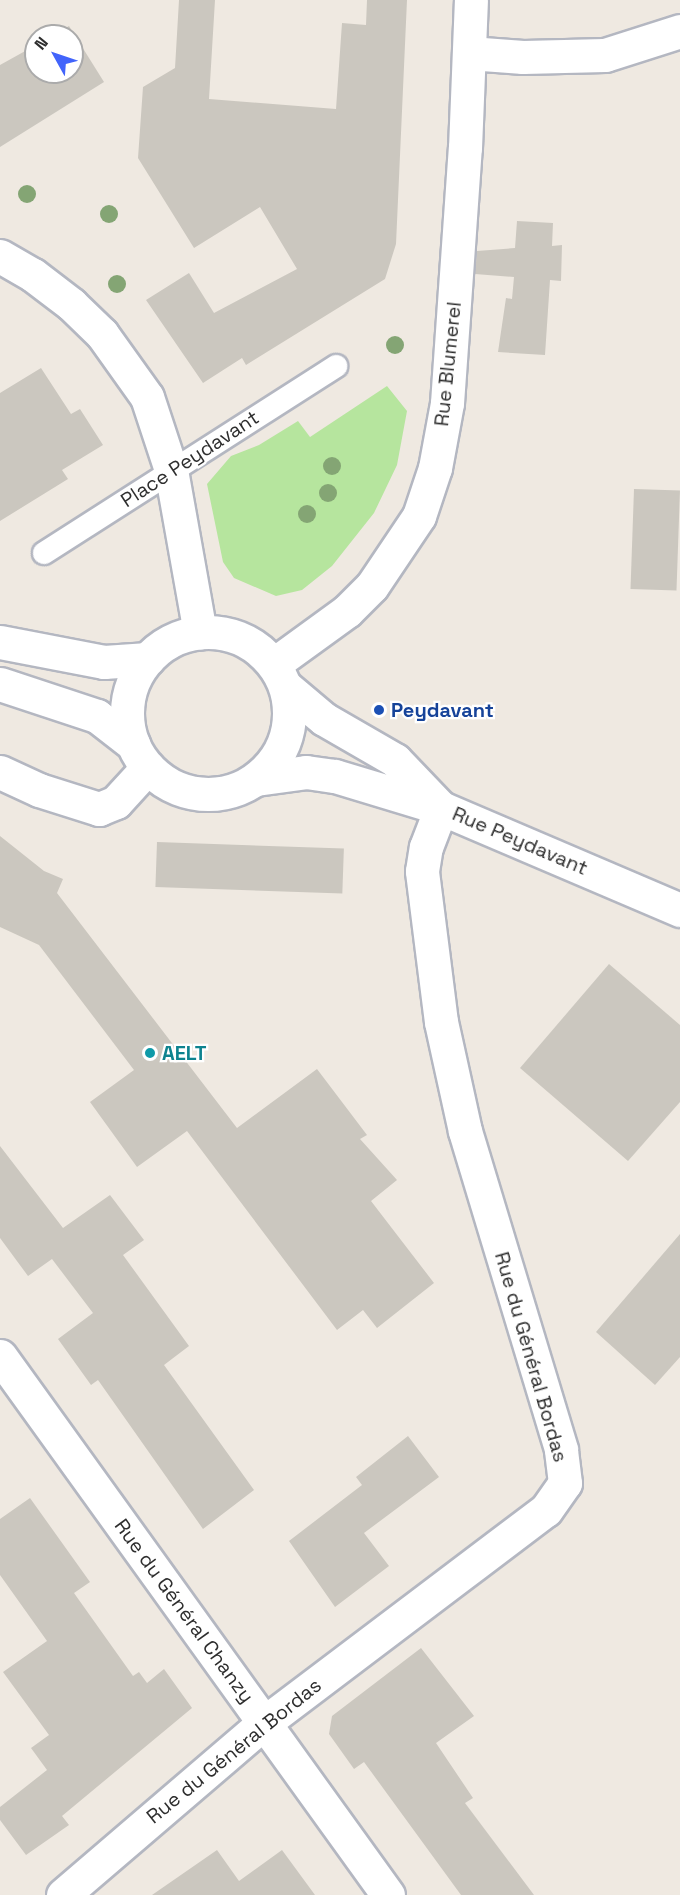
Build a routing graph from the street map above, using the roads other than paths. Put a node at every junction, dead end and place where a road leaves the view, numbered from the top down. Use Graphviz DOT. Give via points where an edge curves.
graph roads {
  1 [pos="471,0"];
  2 [pos="680,31"];
  3 [pos="469,53"];
  4 [pos="0,256"];
  5 [pos="336,366"];
  6 [pos="171,470"];
  7 [pos="44,553"];
  8 [pos="200,632"];
  9 [pos="0,642"];
  10 [pos="148,658"];
  11 [pos="281,676"];
  12 [pos="0,684"];
  13 [pos="140,756"];
  14 [pos="0,772"];
  15 [pos="256,779"];
  16 [pos="441,808"];
  17 [pos="680,910"];
  18 [pos="0,1356"];
  19 [pos="264,1723"];
  20 [pos="63,1895"];
  21 [pos="388,1895"];
  1 -- 3 [label="street, Rue Blumerel"];
  2 -- 3 [label="street" via="605,55 523,57"];
  3 -- 11 [label="street, Rue Blumerel" via="447,403 435,468 419,516 372,586"];
  4 -- 6 [label="street" via="52,289 102,334 147,396"];
  5 -- 6 [label="lane, Place Peydavant"];
  6 -- 7 [label="lane, Place Peydavant"];
  6 -- 8 [label="street"];
  8 -- 10 [label="street" via="162,646"];
  8 -- 11 [label="street" via="225,633 247,641"];
  9 -- 10 [label="street" via="87,660"];
  10 -- 13 [label="street" via="130,690 126,717"];
  11 -- 15 [label="street" via="289,714 285,734 276,760"];
  11 -- 16 [label="street, Rue Peydavant" via="324,719 395,760"];
  12 -- 13 [label="street" via="97,716"];
  13 -- 14 [label="street" via="116,802 99,809 39,790"];
  13 -- 15 [label="street" via="168,783 189,793 232,791"];
  15 -- 16 [label="street" via="306,772 335,776"];
  16 -- 17 [label="street, Rue Peydavant"];
  16 -- 19 [label="street, Rue du Général Bordas" via="426,847 422,871 441,1022 465,1131 561,1449 565,1483 546,1510"];
  18 -- 19 [label="street, Rue du Général Chanzy"];
  19 -- 20 [label="street, Rue du Général Bordas"];
  19 -- 21 [label="street, Rue du Général Chanzy"];
}
